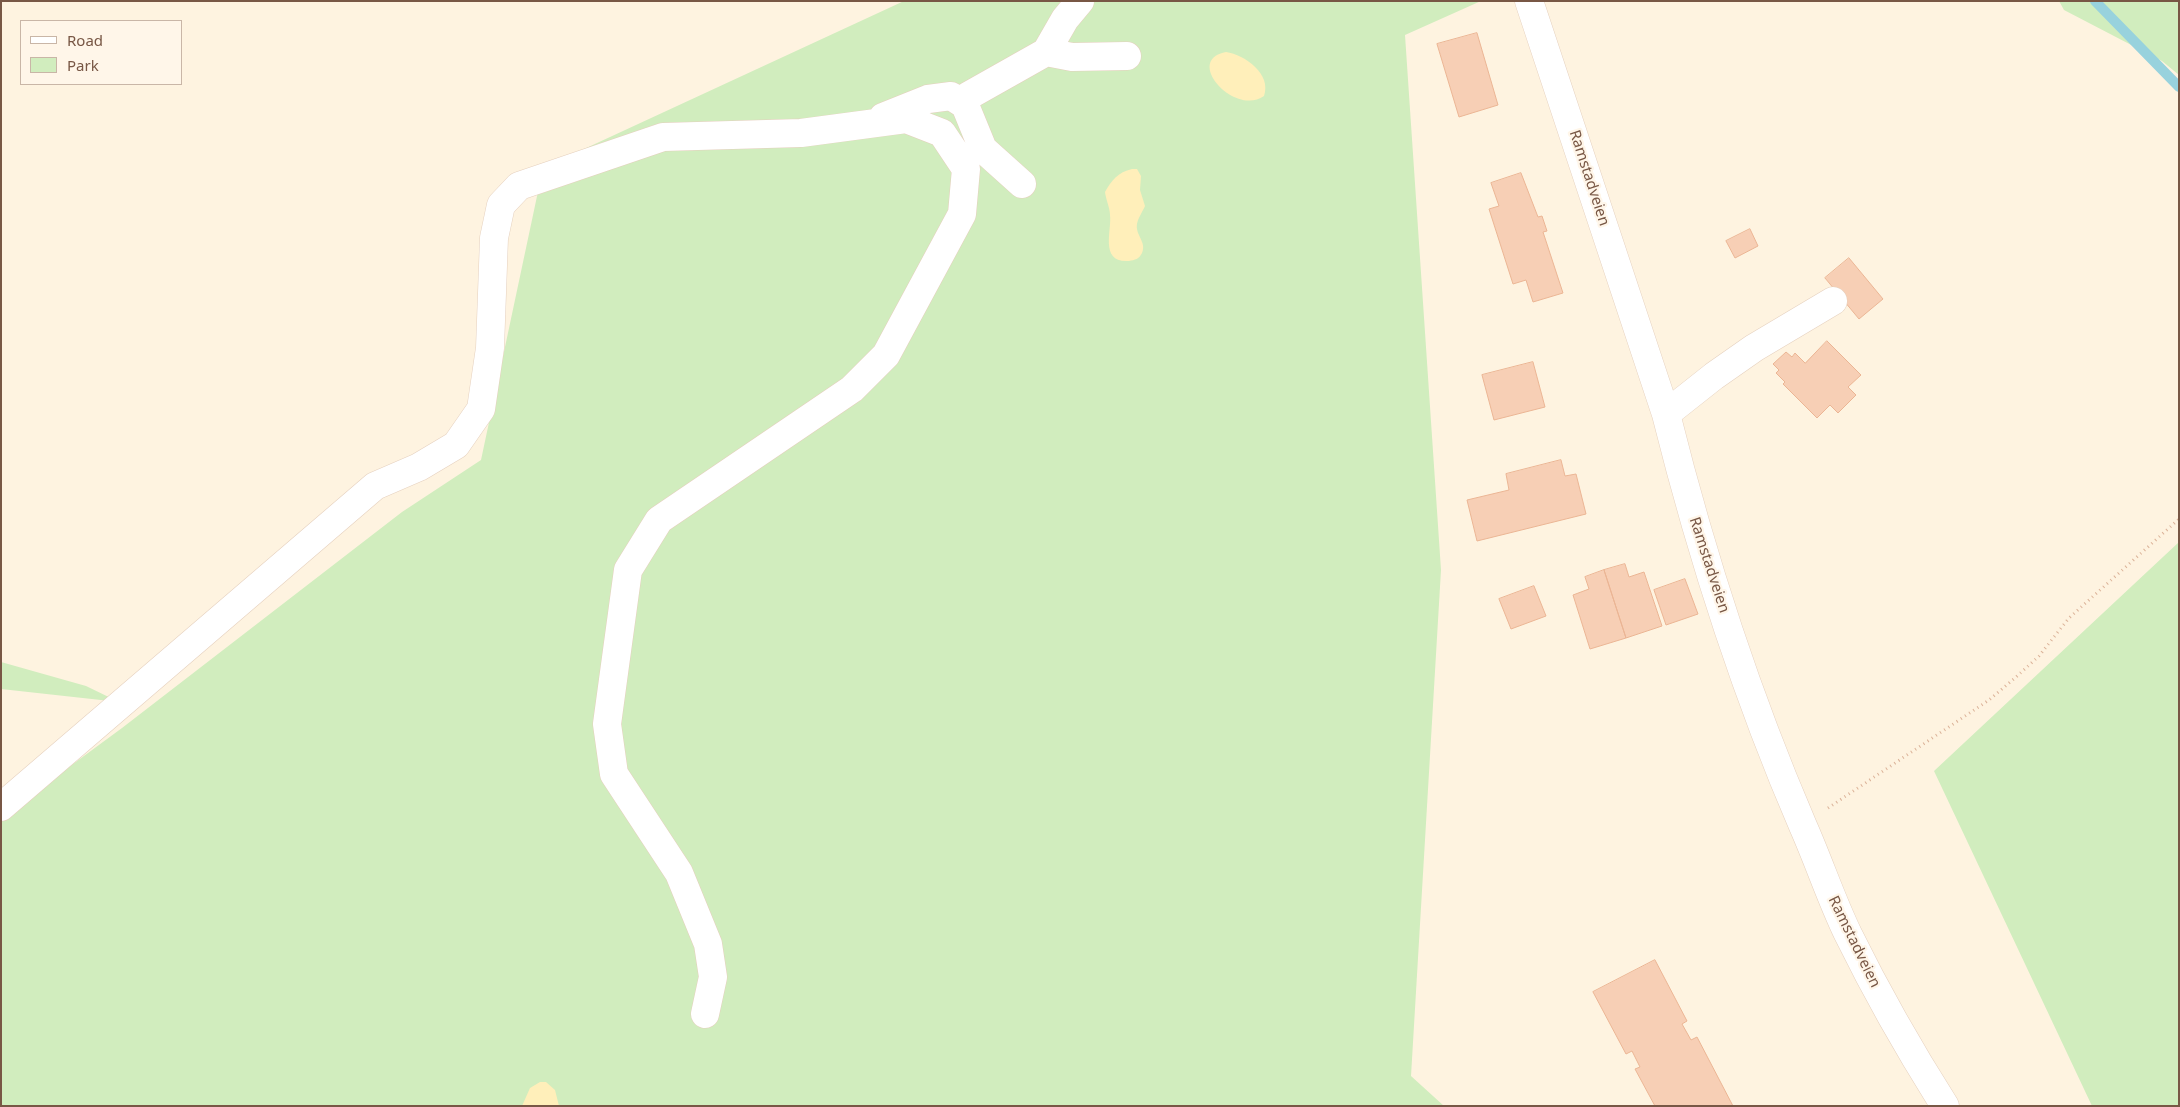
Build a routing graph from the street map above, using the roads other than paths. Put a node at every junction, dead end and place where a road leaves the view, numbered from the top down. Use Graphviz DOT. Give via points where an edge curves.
graph roads {
  1 [pos="1080,1"];
  2 [pos="1529,1"];
  3 [pos="1046,52"];
  4 [pos="1127,56"];
  5 [pos="965,105"];
  6 [pos="847,127"];
  7 [pos="990,157"];
  8 [pos="1022,184"];
  9 [pos="962,214"];
  10 [pos="1833,301"];
  11 [pos="1666,414"];
  12 [pos="1,807"];
  13 [pos="705,1014"];
  14 [pos="1945,1106"];
  1 -- 3 [label="street"];
  2 -- 11 [label="street, Ramstadveien"];
  3 -- 4 [label="street" via="1072,57"];
  3 -- 5 [label="street" via="968,96"];
  5 -- 6 [label="street" via="951,96 928,99 893,115"];
  5 -- 7 [label="street" via="983,149"];
  6 -- 9 [label="street" via="906,119 942,133 966,169"];
  6 -- 12 [label="street" via="801,133 664,137 519,186 501,204 494,238 490,348 481,409 456,445 419,467 375,486"];
  7 -- 8 [label="street"];
  7 -- 9 [label="street"];
  9 -- 13 [label="street" via="886,355 852,389 659,520 628,570 607,724 614,774 679,873 708,944 713,977"];
  10 -- 11 [label="street" via="1754,348"];
  11 -- 14 [label="street, Ramstadveien" via="1718,595 1793,804 1848,934"];
}
